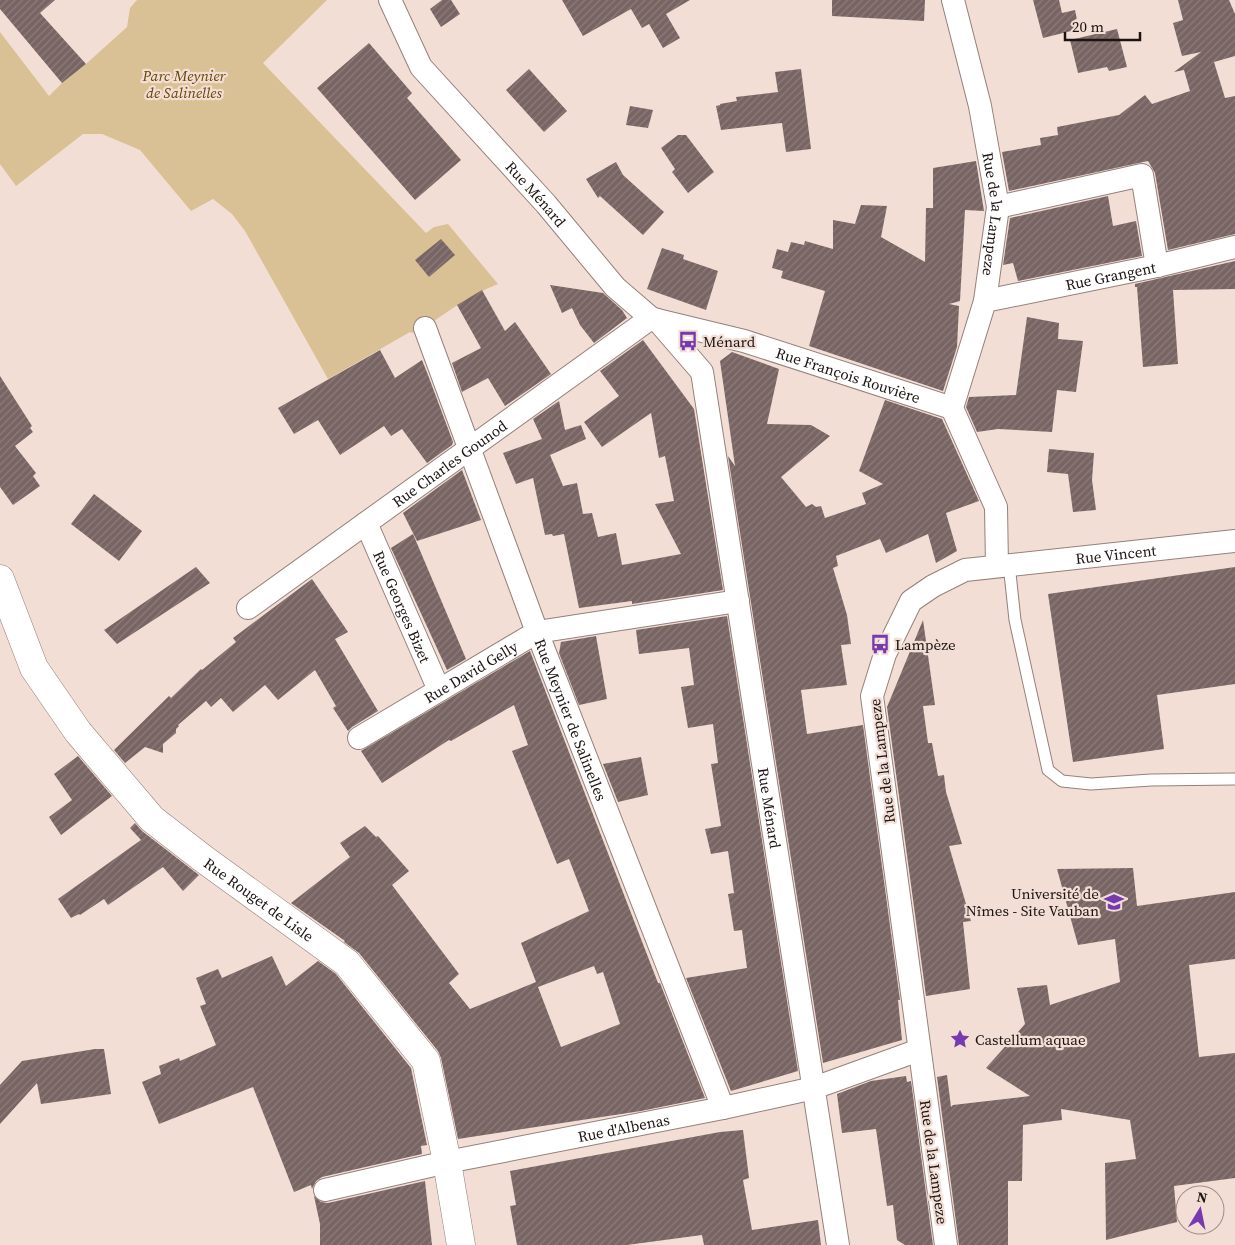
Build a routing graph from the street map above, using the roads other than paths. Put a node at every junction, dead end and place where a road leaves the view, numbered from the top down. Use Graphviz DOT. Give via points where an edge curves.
graph roads {
  1 [pos="390,0"];
  2 [pos="953,0"];
  3 [pos="998,207"];
  4 [pos="1235,247"];
  5 [pos="1157,266"];
  6 [pos="985,301"];
  7 [pos="654,319"];
  8 [pos="425,328"];
  9 [pos="712,334"];
  10 [pos="702,372"];
  11 [pos="952,408"];
  12 [pos="469,448"];
  13 [pos="366,523"];
  14 [pos="1228,541"];
  15 [pos="1003,565"];
  16 [pos="0,579"];
  17 [pos="738,601"];
  18 [pos="248,608"];
  19 [pos="537,632"];
  20 [pos="439,690"];
  21 [pos="359,738"];
  22 [pos="1235,779"];
  23 [pos="919,1050"];
  24 [pos="814,1088"];
  25 [pos="723,1108"];
  26 [pos="447,1162"];
  27 [pos="325,1190"];
  28 [pos="461,1245"];
  29 [pos="838,1245"];
  30 [pos="946,1245"];
  1 -- 7 [label="street, Rue Ménard" via="422,67 546,204 615,287"];
  2 -- 3 [label="street, Rue de la Lampeze" via="980,106"];
  3 -- 5 [label="street" via="1142,176"];
  3 -- 6 [label="street, Rue de la Lampeze"];
  4 -- 5 [label="street, Rue Grangent"];
  5 -- 6 [label="street, Rue Grangent"];
  6 -- 11 [label="street, Rue de la Lampeze"];
  7 -- 9 [label="street, Rue François Rouvière"];
  7 -- 10 [label="street, Rue Ménard"];
  7 -- 12 [label="street, Rue Charles Gounod"];
  8 -- 12 [label="street, Rue Meynier de Salinelles"];
  9 -- 10 [label="street, Rue Ménard"];
  9 -- 11 [label="street, Rue François Rouvière" via="744,341"];
  10 -- 17 [label="street, Rue Ménard"];
  11 -- 15 [label="street" via="996,507"];
  12 -- 13 [label="street, Rue Charles Gounod"];
  12 -- 19 [label="street, Rue Meynier de Salinelles"];
  13 -- 18 [label="street, Rue Charles Gounod"];
  13 -- 20 [label="street, Rue Georges Bizet"];
  14 -- 15 [label="street, Rue Vincent"];
  15 -- 22 [label="lane" via="1048,770 1062,781 1091,784"];
  15 -- 23 [label="street, Rue de la Lampeze" via="965,570 911,601 885,654 872,696"];
  16 -- 26 [label="street, Rue Rouget de Lisle" via="34,668 78,732 152,819 347,963 426,1061"];
  17 -- 19 [label="street, Rue David Gelly"];
  17 -- 24 [label="street, Rue Ménard"];
  19 -- 20 [label="street, Rue David Gelly"];
  19 -- 25 [label="street, Rue Meynier de Salinelles"];
  20 -- 21 [label="street, Rue David Gelly"];
  23 -- 24 [label="street, Rue d'Albenas"];
  23 -- 30 [label="street, Rue de la Lampeze"];
  24 -- 25 [label="street, Rue d'Albenas"];
  24 -- 29 [label="street, Rue Ménard"];
  25 -- 26 [label="street, Rue d'Albenas"];
  26 -- 27 [label="street, Rue d'Albenas"];
  26 -- 28 [label="street, Rue Rouget de Lisle"];
}
